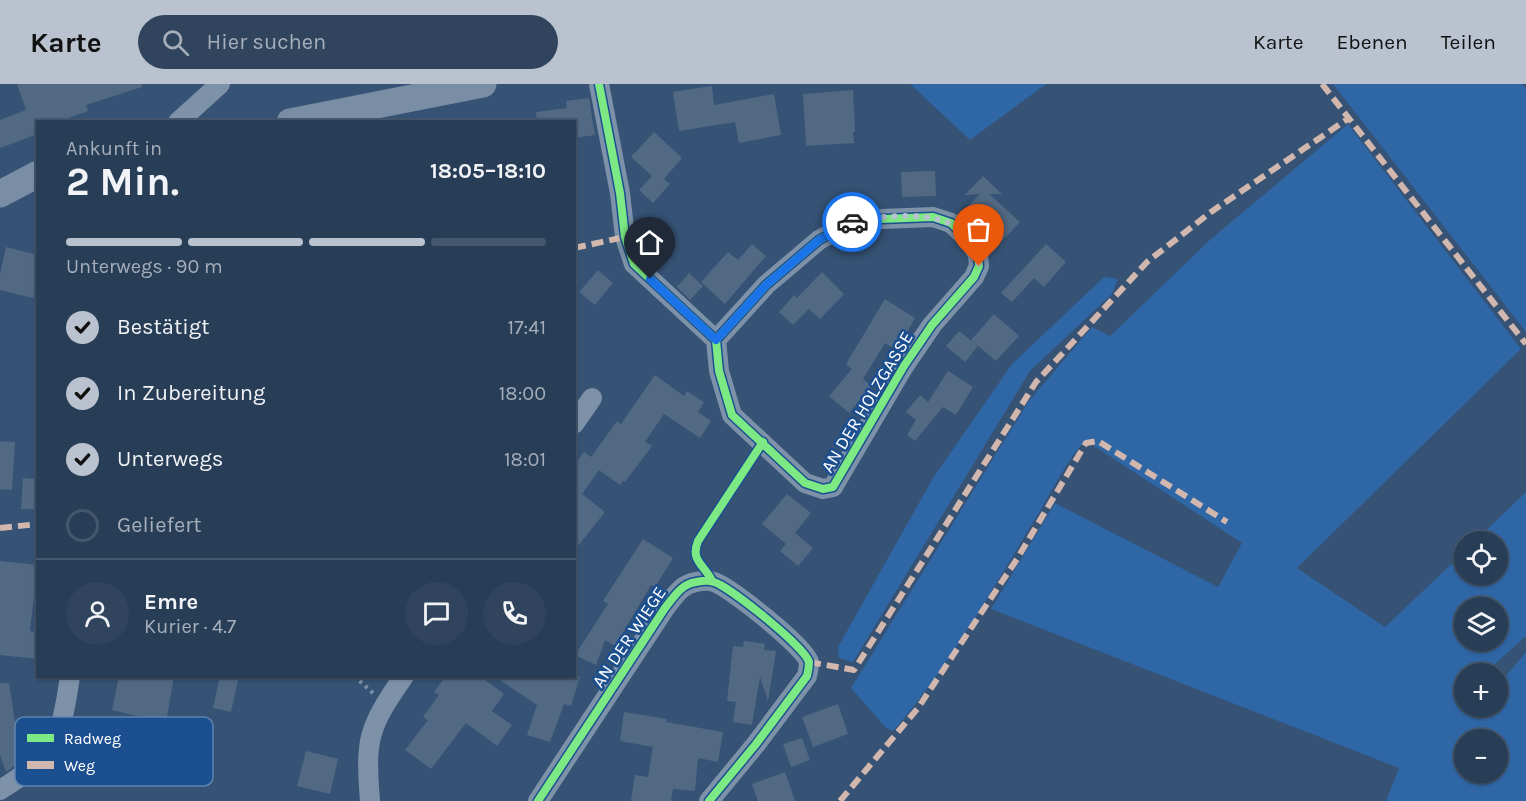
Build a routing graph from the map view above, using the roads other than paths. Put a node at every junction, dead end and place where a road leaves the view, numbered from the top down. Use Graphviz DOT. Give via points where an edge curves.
graph roads {
  1 [pos="220,84"];
  2 [pos="483,84"];
  3 [pos="600,84"];
  4 [pos="180,120"];
  5 [pos="300,120"];
  6 [pos="36,175"];
  7 [pos="0,194"];
  8 [pos="716,340"];
  9 [pos="592,398"];
  10 [pos="576,421"];
  11 [pos="70,678"];
  12 [pos="403,678"];
  13 [pos="63,717"];
  14 [pos="15,780"];
  15 [pos="0,790"];
  16 [pos="370,801"];
  17 [pos="538,801"];
  18 [pos="709,801"];
  1 -- 4 [label="street"];
  2 -- 5 [label="street"];
  3 -- 8 [label="street" via="625,237 634,264"];
  6 -- 7 [label="street"];
  8 -- 8 [label="street, AN DER HOLZGASSE" via="719,371 732,415 805,483 833,488 904,366 932,325 974,277 978,255 962,232 933,217 856,220 819,240 766,285"];
  9 -- 10 [label="street"];
  11 -- 13 [label="street"];
  12 -- 16 [label="street" via="372,730 367,758"];
  14 -- 15 [label="street"];
  17 -- 18 [label="street, AN DER WIEGE" via="680,589 695,582 712,581 774,625 809,662 807,676"];
}
